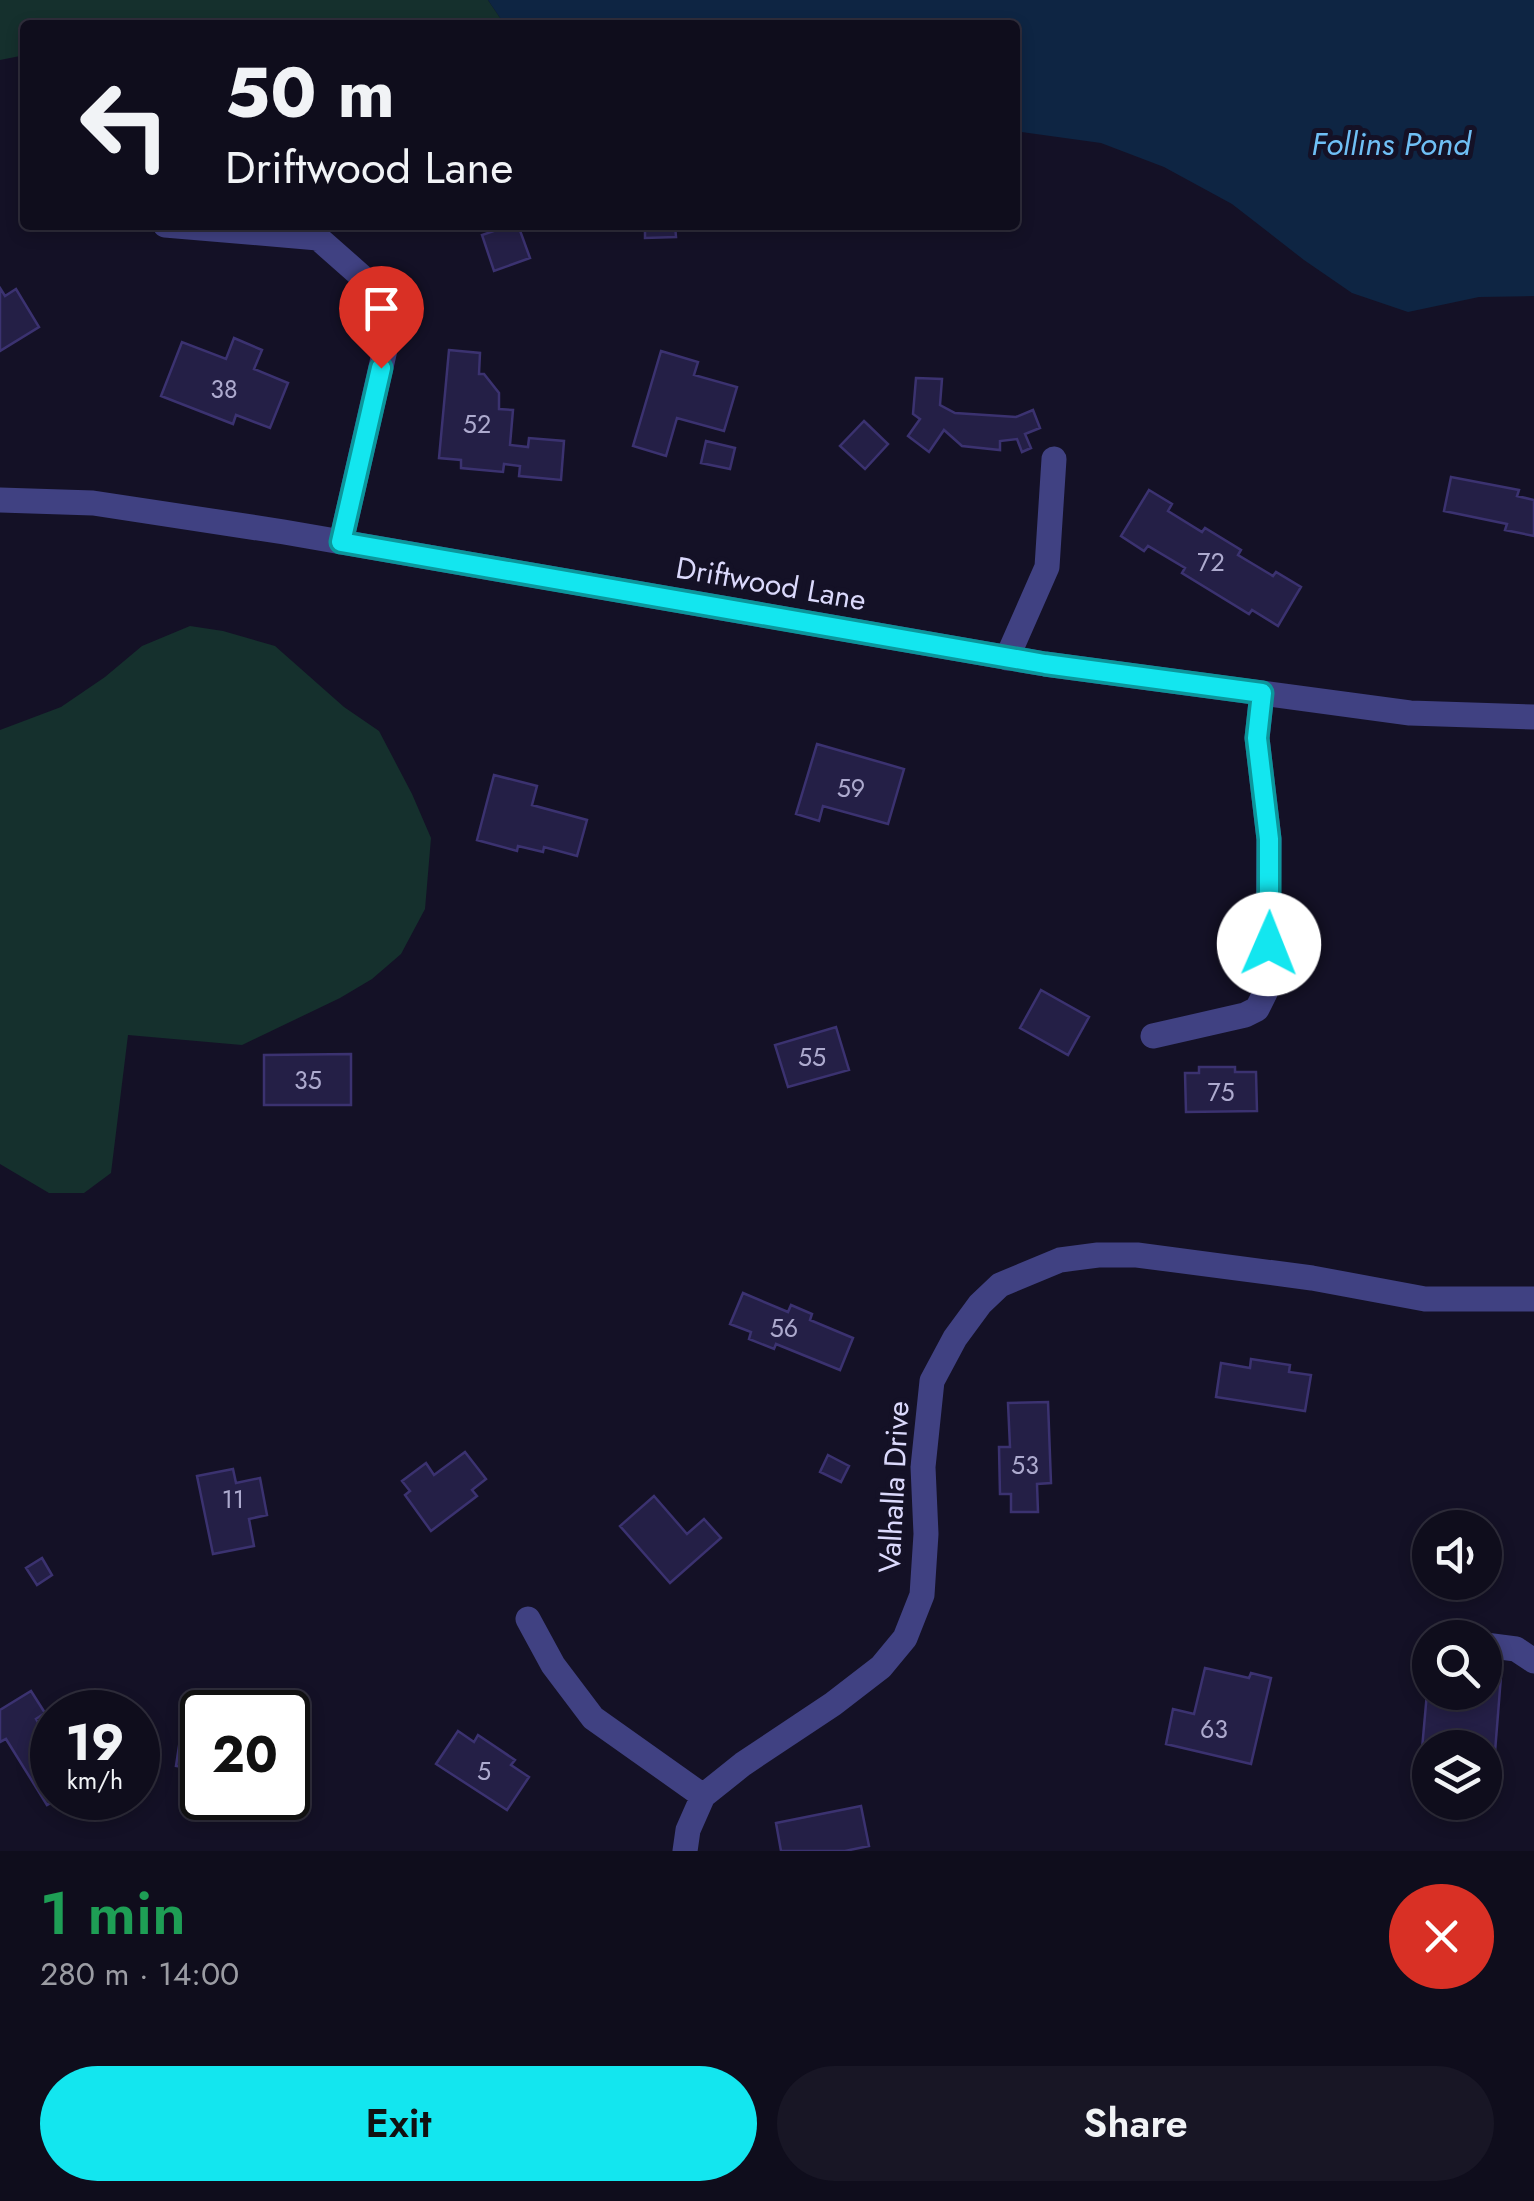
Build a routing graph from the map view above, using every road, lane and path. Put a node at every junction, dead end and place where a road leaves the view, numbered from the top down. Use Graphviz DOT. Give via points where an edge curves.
graph roads {
  1 [pos="224,230"];
  2 [pos="1054,459"];
  3 [pos="0,500"];
  4 [pos="341,542"];
  5 [pos="1007,658"];
  6 [pos="1262,693"];
  7 [pos="1534,716"];
  8 [pos="1154,1036"];
  9 [pos="1534,1298"];
  10 [pos="528,1619"];
  11 [pos="1502,1647"];
  12 [pos="1534,1661"];
  13 [pos="702,1796"];
  14 [pos="685,1851"];
  1 -- 4 [label="street" via="318,238 370,284 397,298"];
  2 -- 5 [label="street" via="1047,567"];
  3 -- 4 [label="street, Driftwood Lane" via="92,504"];
  4 -- 5 [label="street, Driftwood Lane"];
  5 -- 6 [label="street, Driftwood Lane"];
  6 -- 7 [label="street, Driftwood Lane" via="1410,713"];
  6 -- 8 [label="street" via="1257,738 1270,922 1265,993 1244,1015"];
  9 -- 13 [label="street, Valhalla Drive" via="1426,1299 1312,1278 1098,1255 1060,1260 1000,1286 955,1338 932,1381 922,1596 905,1638 881,1667"];
  10 -- 13 [label="street" via="593,1718"];
  11 -- 12 [label="street"];
  13 -- 14 [label="street"];
}
